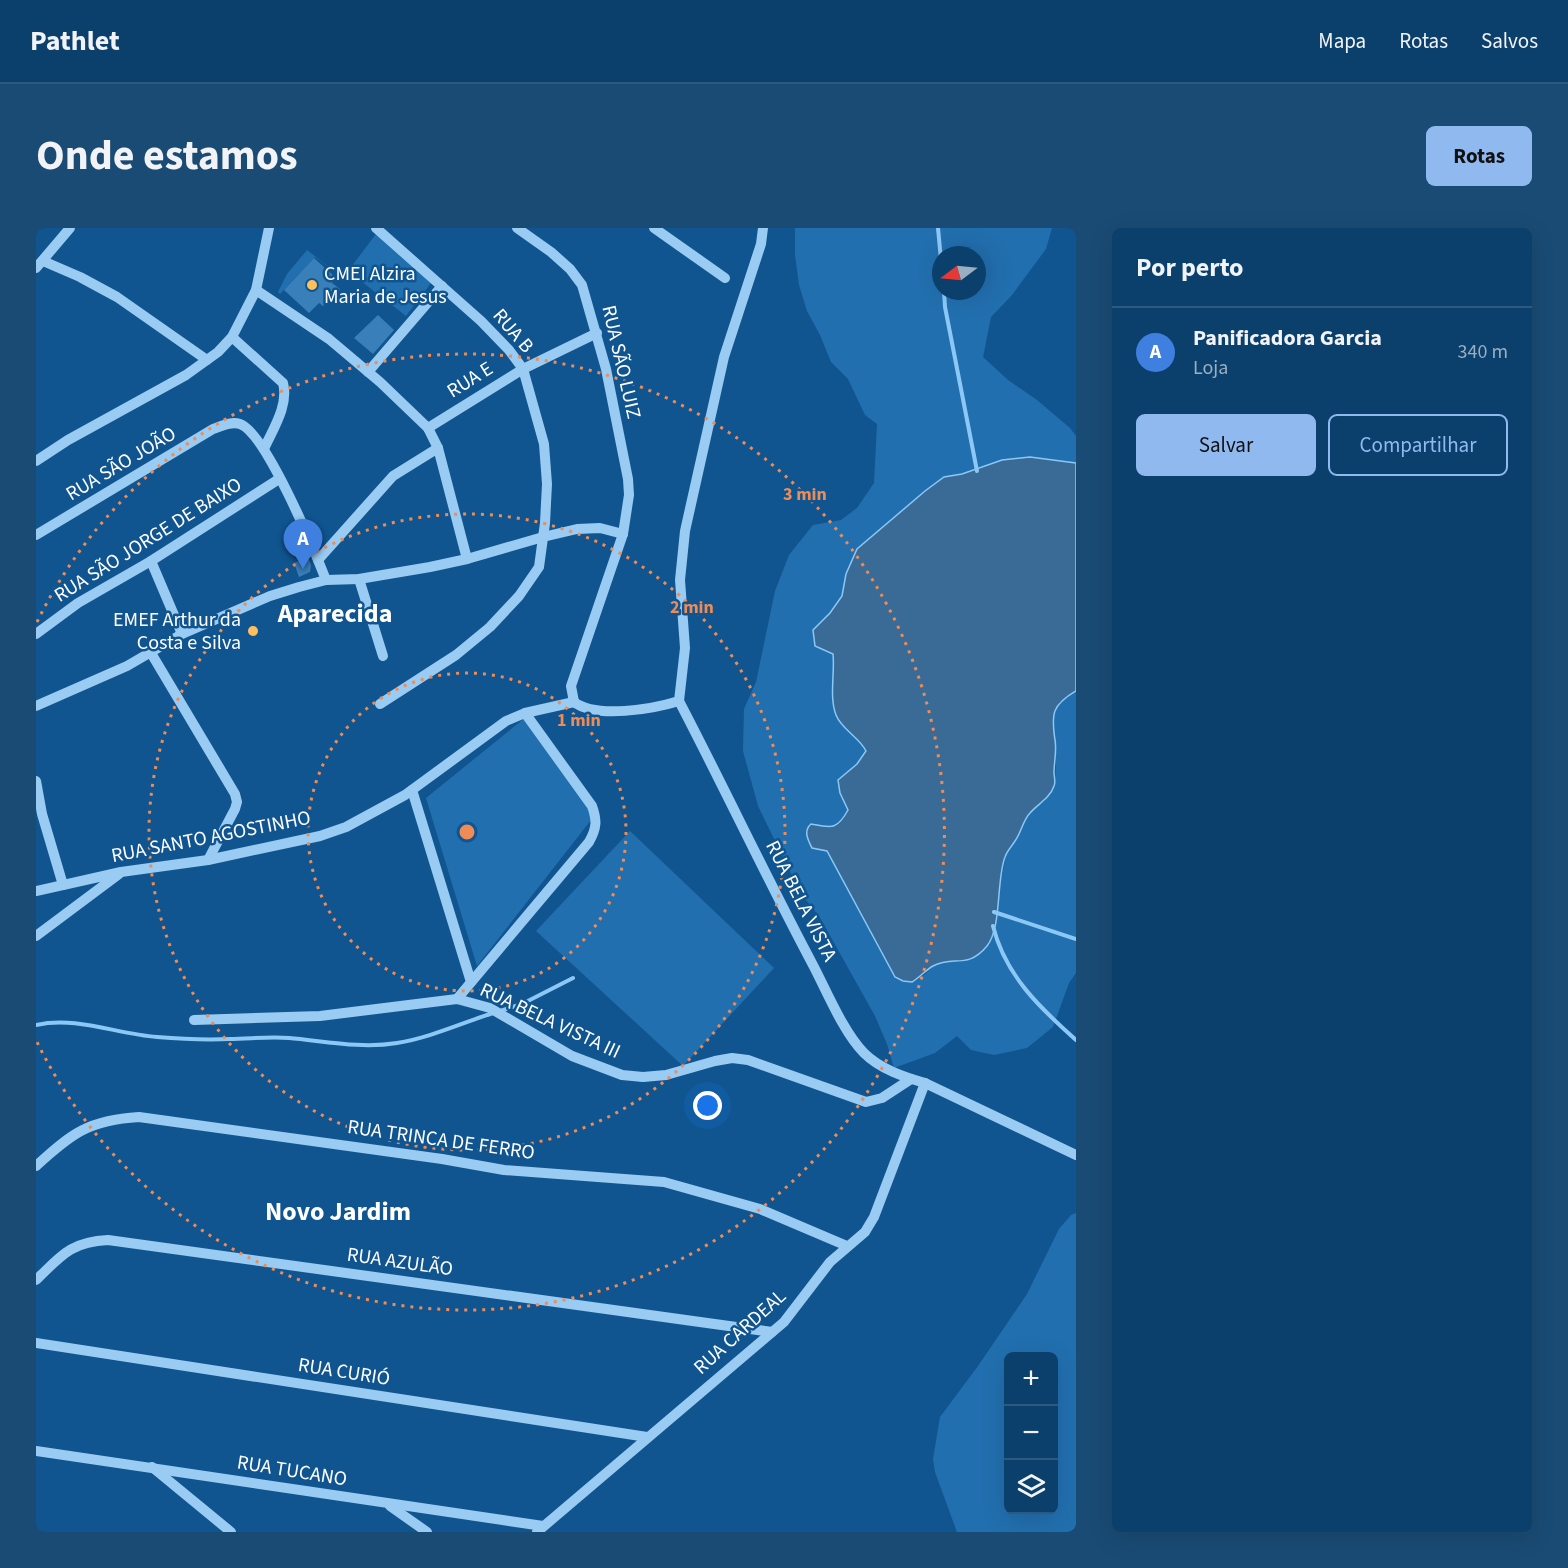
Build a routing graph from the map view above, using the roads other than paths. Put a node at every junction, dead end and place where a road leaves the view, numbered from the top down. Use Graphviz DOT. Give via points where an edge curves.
graph roads {
  1 [pos="70,228"];
  2 [pos="269,228"];
  3 [pos="376,228"];
  4 [pos="517,228"];
  5 [pos="654,228"];
  6 [pos="763,228"];
  7 [pos="40,264"];
  8 [pos="725,278"];
  9 [pos="442,285"];
  10 [pos="256,290"];
  11 [pos="597,333"];
  12 [pos="232,338"];
  13 [pos="207,360"];
  14 [pos="523,369"];
  15 [pos="368,372"];
  16 [pos="428,428"];
  17 [pos="264,448"];
  18 [pos="438,448"];
  19 [pos="36,461"];
  20 [pos="279,479"];
  21 [pos="623,534"];
  22 [pos="36,535"];
  23 [pos="543,537"];
  24 [pos="467,559"];
  25 [pos="318,560"];
  26 [pos="151,561"];
  27 [pos="359,579"];
  28 [pos="326,580"];
  29 [pos="36,634"];
  30 [pos="182,634"];
  31 [pos="151,652"];
  32 [pos="383,656"];
  33 [pos="679,701"];
  34 [pos="574,702"];
  35 [pos="380,704"];
  36 [pos="36,706"];
  37 [pos="525,713"];
  38 [pos="36,781"];
  39 [pos="412,790"];
  40 [pos="208,860"];
  41 [pos="121,872"];
  42 [pos="63,885"];
  43 [pos="36,891"];
  44 [pos="36,935"];
  45 [pos="471,982"];
  46 [pos="457,999"];
  47 [pos="194,1020"];
  48 [pos="911,1079"];
  49 [pos="925,1083"];
  50 [pos="1076,1155"];
  51 [pos="36,1166"];
  52 [pos="847,1246"];
  53 [pos="36,1280"];
  54 [pos="772,1332"];
  55 [pos="36,1343"];
  56 [pos="648,1437"];
  57 [pos="36,1451"];
  58 [pos="151,1467"];
  59 [pos="387,1504"];
  60 [pos="540,1529"];
  61 [pos="231,1532"];
  62 [pos="427,1532"];
  1 -- 7 [label="street"];
  2 -- 10 [label="street"];
  3 -- 9 [label="street, RUA B"];
  4 -- 11 [label="street, RUA SÃO LUIZ" via="551,252 576,277 586,295"];
  5 -- 8 [label="street"];
  6 -- 33 [label="street" via="724,357 685,531 680,580 685,648"];
  7 -- 13 [label="street" via="80,277 117,297"];
  9 -- 14 [label="street, RUA B" via="509,350"];
  9 -- 15 [label="street"];
  10 -- 12 [label="street"];
  10 -- 15 [label="street" via="329,339"];
  11 -- 14 [label="street, RUA E"];
  11 -- 21 [label="street, RUA SÃO LUIZ" via="628,479"];
  12 -- 13 [label="street"];
  12 -- 17 [label="street" via="283,383 284,403"];
  13 -- 19 [label="street"];
  14 -- 16 [label="street, RUA E"];
  14 -- 23 [label="street, RUA B" via="544,444 547,484"];
  15 -- 16 [label="street"];
  16 -- 18 [label="street"];
  17 -- 20 [label="street"];
  17 -- 22 [label="street, RUA SÃO JOÃO" via="241,425 225,424"];
  18 -- 24 [label="street"];
  18 -- 25 [label="street" via="393,476"];
  20 -- 25 [label="street"];
  20 -- 26 [label="street, RUA SÃO JORGE DE BAIXO"];
  21 -- 23 [label="street" via="588,528"];
  21 -- 34 [label="street, RUA SÃO LUIZ" via="571,686"];
  23 -- 24 [label="street"];
  23 -- 35 [label="street, RUA B" via="539,567 490,627 456,655"];
  24 -- 27 [label="street"];
  25 -- 28 [label="street"];
  26 -- 29 [label="street, RUA SÃO JORGE DE BAIXO" via="78,603"];
  26 -- 30 [label="street"];
  27 -- 28 [label="street"];
  27 -- 32 [label="street"];
  28 -- 30 [label="street" via="270,596"];
  30 -- 31 [label="street"];
  31 -- 36 [label="street"];
  31 -- 40 [label="street" via="235,794 235,809"];
  33 -- 34 [label="street, RUA SANTO AGOSTINHO" via="637,712 589,709"];
  33 -- 48 [label="street, RUA BELA VISTA" via="852,1038 879,1065"];
  34 -- 37 [label="street, RUA SANTO AGOSTINHO"];
  37 -- 39 [label="street, RUA SANTO AGOSTINHO" via="506,722"];
  37 -- 45 [label="street" via="592,806 597,818 595,831"];
  38 -- 42 [label="street"];
  39 -- 40 [label="street, RUA SANTO AGOSTINHO" via="375,813 320,836"];
  39 -- 45 [label="street"];
  40 -- 41 [label="street, RUA SANTO AGOSTINHO"];
  41 -- 42 [label="street, RUA SANTO AGOSTINHO"];
  41 -- 44 [label="street"];
  42 -- 43 [label="street, RUA SANTO AGOSTINHO"];
  45 -- 46 [label="street"];
  46 -- 47 [label="street, RUA BELA VISTA III" via="320,1016"];
  46 -- 48 [label="street, RUA BELA VISTA III" via="490,1008 572,1056 622,1075 666,1076 715,1060 748,1059 866,1102 882,1098"];
  48 -- 49 [label="street, RUA BELA VISTA"];
  49 -- 50 [label="street, RUA BELA VISTA"];
  49 -- 52 [label="street, RUA CARDEAL" via="874,1217 865,1232"];
  51 -- 52 [label="street, RUA TRINCA DE FERRO" via="65,1139 95,1123 139,1117 504,1170 664,1182 760,1209"];
  52 -- 54 [label="street, RUA CARDEAL"];
  53 -- 54 [label="street, RUA AZULÃO" via="65,1252 89,1241 108,1240"];
  54 -- 56 [label="street, RUA CARDEAL"];
  55 -- 56 [label="street, RUA CURIÓ"];
  56 -- 60 [label="street, RUA CARDEAL"];
  57 -- 58 [label="street, RUA TUCANO"];
  58 -- 59 [label="street, RUA TUCANO"];
  58 -- 61 [label="street"];
  59 -- 60 [label="street, RUA TUCANO"];
  59 -- 62 [label="street"];
}
